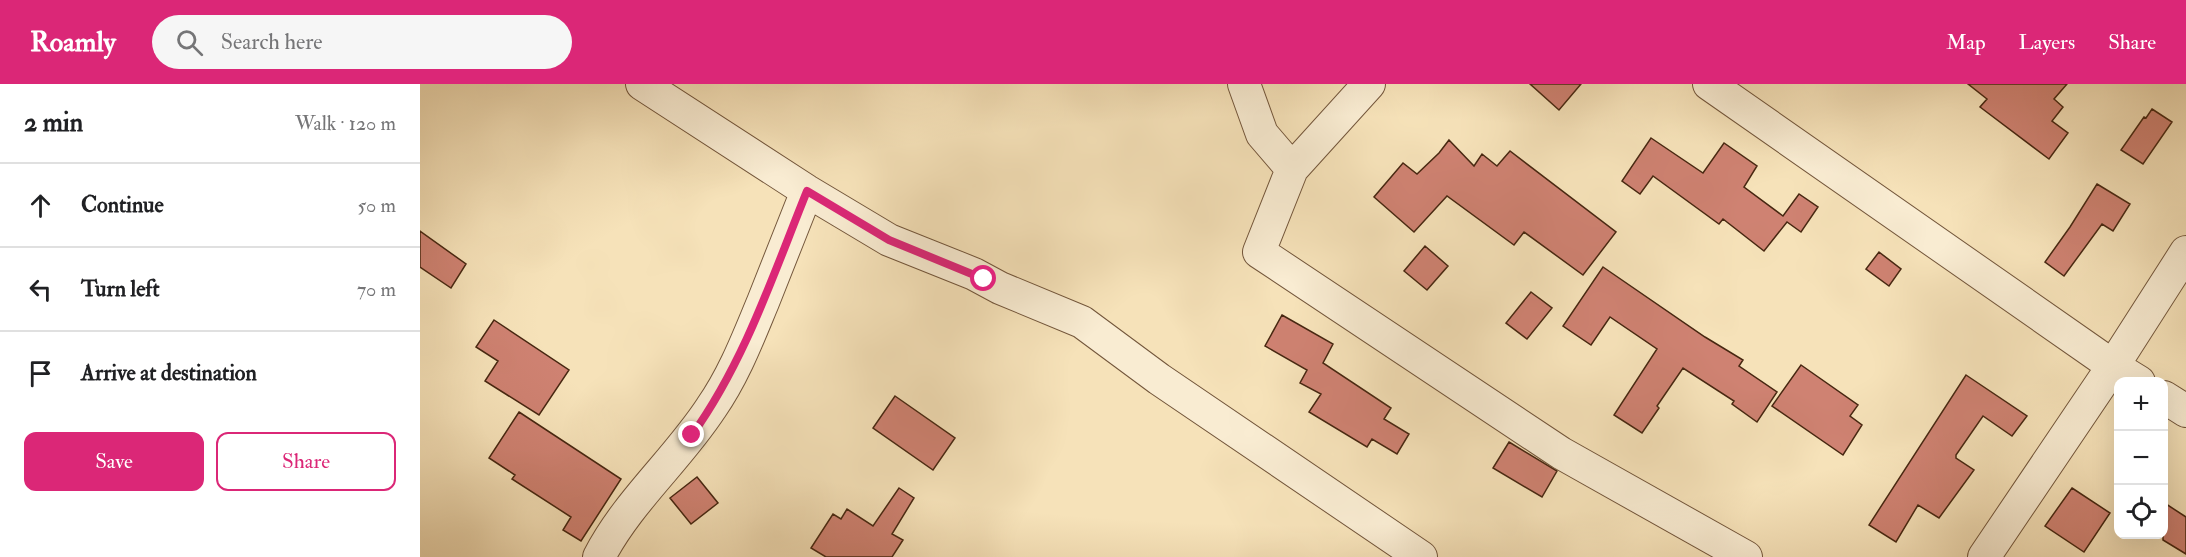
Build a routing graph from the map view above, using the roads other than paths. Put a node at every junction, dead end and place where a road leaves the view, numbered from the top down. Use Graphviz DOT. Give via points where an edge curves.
graph roads {
  1 [pos="642,84"];
  2 [pos="1244,84"];
  3 [pos="1369,84"];
  4 [pos="1709,84"];
  5 [pos="1292,170"];
  6 [pos="807,191"];
  7 [pos="2186,252"];
  8 [pos="2126,374"];
  9 [pos="2168,400"];
  10 [pos="2186,411"];
  11 [pos="598,557"];
  12 [pos="1421,557"];
  13 [pos="1746,557"];
  14 [pos="1984,557"];
  1 -- 6 [label="street"];
  2 -- 5 [label="street" via="1262,134"];
  3 -- 5 [label="street"];
  4 -- 8 [label="street"];
  5 -- 13 [label="street" via="1258,252 1561,453"];
  6 -- 11 [label="street" via="730,377 692,435 622,518"];
  6 -- 12 [label="street" via="889,240 1082,322"];
  7 -- 8 [label="street"];
  8 -- 14 [label="street"];
  9 -- 10 [label="street"];
}
